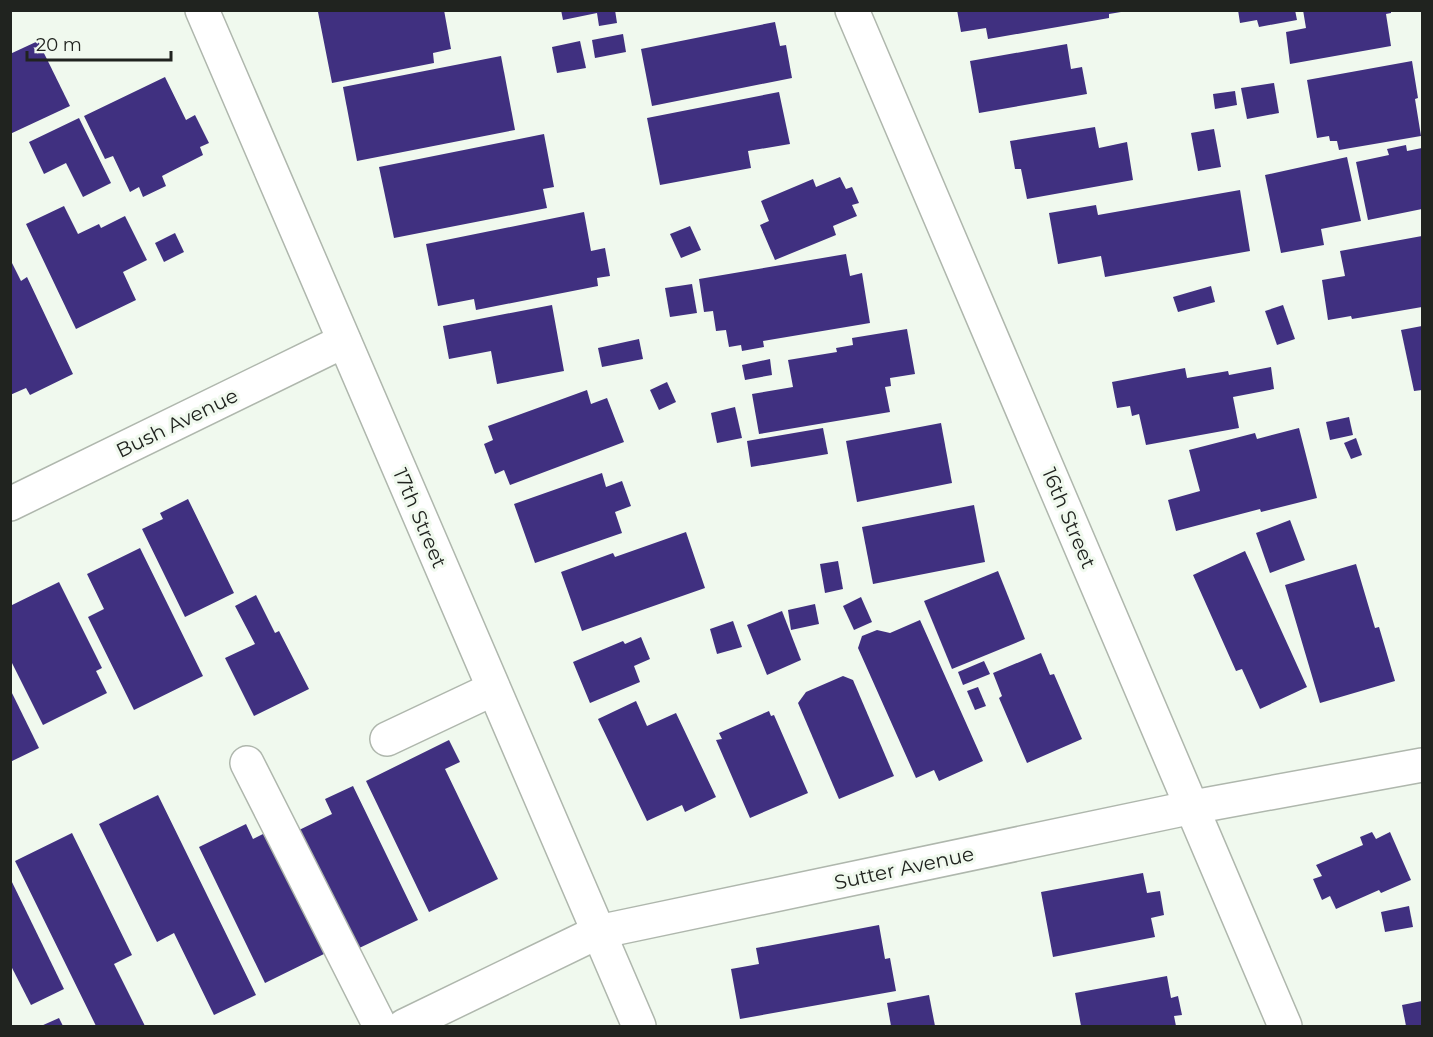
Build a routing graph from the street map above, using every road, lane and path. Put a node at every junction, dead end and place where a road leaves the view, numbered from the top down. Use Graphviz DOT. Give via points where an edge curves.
graph roads {
  1 [pos="202,10"];
  2 [pos="852,10"];
  3 [pos="344,341"];
  4 [pos="10,504"];
  5 [pos="493,689"];
  6 [pos="387,739"];
  7 [pos="247,763"];
  8 [pos="1422,765"];
  9 [pos="1193,807"];
  10 [pos="598,932"];
  11 [pos="380,1026"];
  12 [pos="404,1026"];
  13 [pos="639,1026"];
  14 [pos="1285,1026"];
  1 -- 3 [label="street, 17th Street"];
  2 -- 9 [label="street, 16th Street"];
  3 -- 4 [label="street, Bush Avenue"];
  3 -- 5 [label="street, 17th Street"];
  5 -- 6 [label="street"];
  5 -- 10 [label="street, 17th Street"];
  7 -- 11 [label="street"];
  8 -- 9 [label="street, Sutter Avenue"];
  9 -- 10 [label="street, Sutter Avenue"];
  9 -- 14 [label="street, 16th Street"];
  10 -- 12 [label="street, Sutter Avenue"];
  10 -- 13 [label="street, 17th Street"];
}
